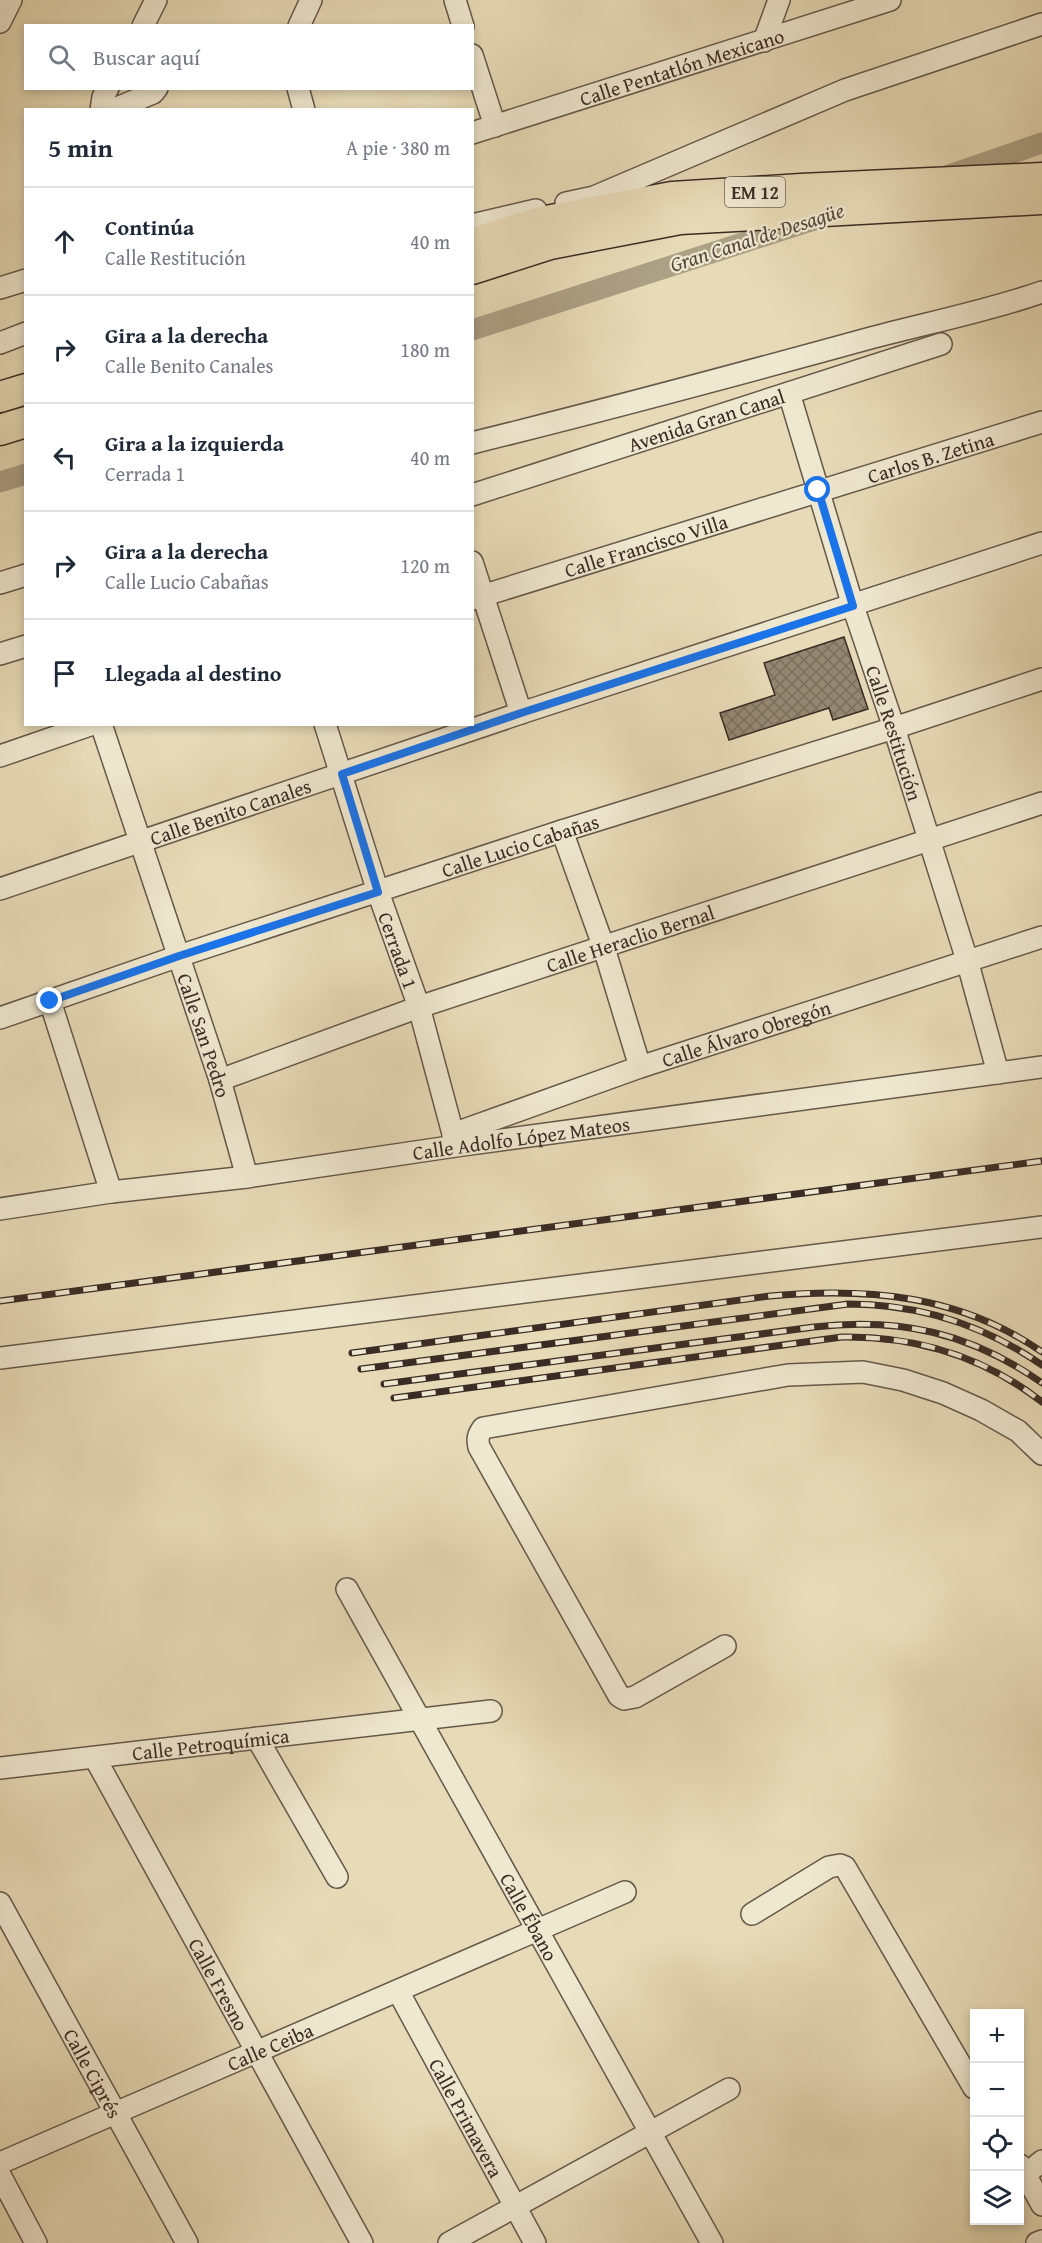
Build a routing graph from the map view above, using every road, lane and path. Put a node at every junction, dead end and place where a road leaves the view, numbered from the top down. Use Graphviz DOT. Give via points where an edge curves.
graph roads {
  1 [pos="12,0"];
  2 [pos="156,0"];
  3 [pos="311,0"];
  4 [pos="455,0"];
  5 [pos="779,0"];
  6 [pos="890,0"];
  7 [pos="0,22"];
  8 [pos="144,24"];
  9 [pos="300,24"];
  10 [pos="462,24"];
  11 [pos="1042,24"];
  12 [pos="764,42"];
  13 [pos="474,62"];
  14 [pos="107,90"];
  15 [pos="156,90"];
  16 [pos="299,90"];
  17 [pos="101,108"];
  18 [pos="117,108"];
  19 [pos="303,108"];
  20 [pos="495,126"];
  21 [pos="474,132"];
  22 [pos="1042,178"];
  23 [pos="1042,199"];
  24 [pos="474,225"];
  25 [pos="474,242"];
  26 [pos="474,268"];
  27 [pos="24,281"];
  28 [pos="0,288"];
  29 [pos="1042,292"];
  30 [pos="24,334"];
  31 [pos="0,342"];
  32 [pos="941,344"];
  33 [pos="24,390"];
  34 [pos="789,393"];
  35 [pos="0,397"];
  36 [pos="1042,422"];
  37 [pos="24,423"];
  38 [pos="0,430"];
  39 [pos="474,443"];
  40 [pos="818,490"];
  41 [pos="474,494"];
  42 [pos="1042,543"];
  43 [pos="474,574"];
  44 [pos="24,576"];
  45 [pos="0,583"];
  46 [pos="478,597"];
  47 [pos="853,606"];
  48 [pos="24,647"];
  49 [pos="0,654"];
  50 [pos="1042,679"];
  51 [pos="521,713"];
  52 [pos="87,726"];
  53 [pos="103,726"];
  54 [pos="326,726"];
  55 [pos="894,728"];
  56 [pos="0,756"];
  57 [pos="342,774"];
  58 [pos="1042,803"];
  59 [pos="562,831"];
  60 [pos="929,841"];
  61 [pos="140,842"];
  62 [pos="0,889"];
  63 [pos="378,892"];
  64 [pos="1042,937"];
  65 [pos="603,948"];
  66 [pos="179,956"];
  67 [pos="967,960"];
  68 [pos="50,1001"];
  69 [pos="419,1007"];
  70 [pos="0,1018"];
  71 [pos="640,1066"];
  72 [pos="1042,1067"];
  73 [pos="998,1073"];
  74 [pos="220,1080"];
  75 [pos="455,1140"];
  76 [pos="247,1177"];
  77 [pos="111,1192"];
  78 [pos="0,1209"];
  79 [pos="1042,1227"];
  80 [pos="0,1358"];
  81 [pos="1042,1454"];
  82 [pos="347,1589"];
  83 [pos="725,1646"];
  84 [pos="491,1711"];
  85 [pos="420,1719"];
  86 [pos="257,1738"];
  87 [pos="95,1758"];
  88 [pos="0,1768"];
  89 [pos="337,1877"];
  90 [pos="625,1892"];
  91 [pos="0,1903"];
  92 [pos="752,1914"];
  93 [pos="538,1928"];
  94 [pos="398,1991"];
  95 [pos="257,2052"];
  96 [pos="970,2080"];
  97 [pos="729,2089"];
  98 [pos="117,2113"];
  99 [pos="651,2132"];
  100 [pos="1042,2161"];
  101 [pos="0,2163"];
  102 [pos="1024,2169"];
  103 [pos="1023,2171"];
  104 [pos="0,2175"];
  105 [pos="1042,2205"];
  106 [pos="515,2206"];
  107 [pos="1042,2241"];
  108 [pos="36,2243"];
  109 [pos="187,2243"];
  110 [pos="363,2243"];
  111 [pos="449,2243"];
  112 [pos="535,2243"];
  113 [pos="712,2243"];
  114 [pos="1037,2243"];
  1 -- 7 [label="street"];
  2 -- 8 [label="street"];
  3 -- 9 [label="street"];
  4 -- 10 [label="street"];
  5 -- 12 [label="street"];
  6 -- 12 [label="street, Calle Pentatlón Mexicano"];
  11 -- 24 [label="street" via="845,90 594,197"];
  12 -- 20 [label="street, Calle Pentatlón Mexicano"];
  13 -- 20 [label="street"];
  14 -- 17 [label="street"];
  15 -- 18 [label="street"];
  16 -- 19 [label="street"];
  20 -- 21 [label="street, Calle Pentatlón Mexicano"];
  22 -- 25 [label="highway, EM 12" via="672,197 541,222"];
  23 -- 26 [label="highway, EM 12" via="680,219 550,244"];
  27 -- 28 [label="street"];
  29 -- 39 [label="street" via="998,307"];
  30 -- 31 [label="street"];
  32 -- 34 [label="street, Avenida Gran Canal"];
  33 -- 35 [label="highway"];
  34 -- 40 [label="street, Calle Restitución"];
  34 -- 41 [label="street, Avenida Gran Canal"];
  36 -- 40 [label="street, Carlos B. Zetina"];
  37 -- 38 [label="highway"];
  40 -- 46 [label="street, Calle Francisco Villa"];
  40 -- 47 [label="street, Calle Restitución"];
  42 -- 47 [label="street, Calle Benito Canales"];
  43 -- 46 [label="street"];
  44 -- 45 [label="street"];
  46 -- 51 [label="street"];
  47 -- 51 [label="street, Calle Benito Canales"];
  47 -- 55 [label="street, Calle Restitución"];
  48 -- 49 [label="street"];
  50 -- 55 [label="street, Calle Lucio Cabañas"];
  51 -- 57 [label="street, Calle Benito Canales"];
  52 -- 56 [label="street"];
  53 -- 61 [label="street, Calle San Pedro"];
  54 -- 57 [label="street, Cerrada 1"];
  55 -- 59 [label="street, Calle Lucio Cabañas"];
  55 -- 60 [label="street, Calle Restitución"];
  57 -- 61 [label="street, Calle Benito Canales"];
  57 -- 63 [label="street, Cerrada 1"];
  58 -- 60 [label="street, Calle Heraclio Bernal"];
  59 -- 63 [label="street, Calle Lucio Cabañas"];
  59 -- 65 [label="street"];
  60 -- 65 [label="street, Calle Heraclio Bernal"];
  60 -- 67 [label="street, Calle Restitución"];
  61 -- 62 [label="street, Calle Benito Canales"];
  61 -- 66 [label="street, Calle San Pedro"];
  63 -- 66 [label="street, Calle Lucio Cabañas"];
  63 -- 69 [label="street, Cerrada 1"];
  64 -- 67 [label="street, Calle Álvaro Obregón"];
  65 -- 69 [label="street, Calle Heraclio Bernal"];
  65 -- 71 [label="street"];
  66 -- 68 [label="street, Calle Lucio Cabañas"];
  66 -- 74 [label="street, Calle San Pedro"];
  67 -- 71 [label="street, Calle Álvaro Obregón"];
  67 -- 73 [label="street, Calle Restitución"];
  68 -- 70 [label="street, Calle Lucio Cabañas"];
  68 -- 77 [label="street"];
  69 -- 74 [label="street, Calle Heraclio Bernal"];
  69 -- 75 [label="street, Cerrada 1"];
  71 -- 75 [label="street, Calle Álvaro Obregón"];
  72 -- 73 [label="street, Calle Adolfo López Mateos"];
  73 -- 75 [label="street, Calle Adolfo López Mateos"];
  74 -- 76 [label="street, Calle San Pedro"];
  75 -- 76 [label="street, Calle Adolfo López Mateos"];
  76 -- 77 [label="street, Calle Adolfo López Mateos"];
  77 -- 78 [label="street, Calle Adolfo López Mateos"];
  79 -- 80 [label="street"];
  81 -- 83 [label="street" via="1018,1431 981,1410 903,1380 862,1372 788,1375 483,1428 477,1441 479,1447 619,1696 635,1697"];
  82 -- 85 [label="street, Calle Ébano"];
  84 -- 85 [label="street, Calle Petroquímica"];
  85 -- 86 [label="street, Calle Petroquímica"];
  85 -- 93 [label="street, Calle Ébano"];
  86 -- 87 [label="street, Calle Petroquímica"];
  86 -- 89 [label="street"];
  87 -- 88 [label="street, Calle Petroquímica"];
  87 -- 95 [label="street, Calle Fresno"];
  90 -- 93 [label="street, Calle Ceiba"];
  91 -- 98 [label="street, Calle Ciprés"];
  92 -- 96 [label="street" via="829,1867 845,1867"];
  93 -- 94 [label="street, Calle Ceiba"];
  93 -- 99 [label="street, Calle Ébano"];
  94 -- 95 [label="street, Calle Ceiba"];
  94 -- 106 [label="street, Calle Primavera"];
  95 -- 98 [label="street, Calle Ceiba"];
  95 -- 110 [label="street, Calle Fresno"];
  97 -- 99 [label="street"];
  98 -- 101 [label="street, Calle Ceiba"];
  98 -- 109 [label="street, Calle Ciprés"];
  99 -- 106 [label="street"];
  99 -- 113 [label="street, Calle Ébano"];
  100 -- 102 [label="street"];
  103 -- 105 [label="street"];
  104 -- 108 [label="street"];
  106 -- 111 [label="street"];
  106 -- 112 [label="street, Calle Primavera"];
  107 -- 114 [label="street"];
}
